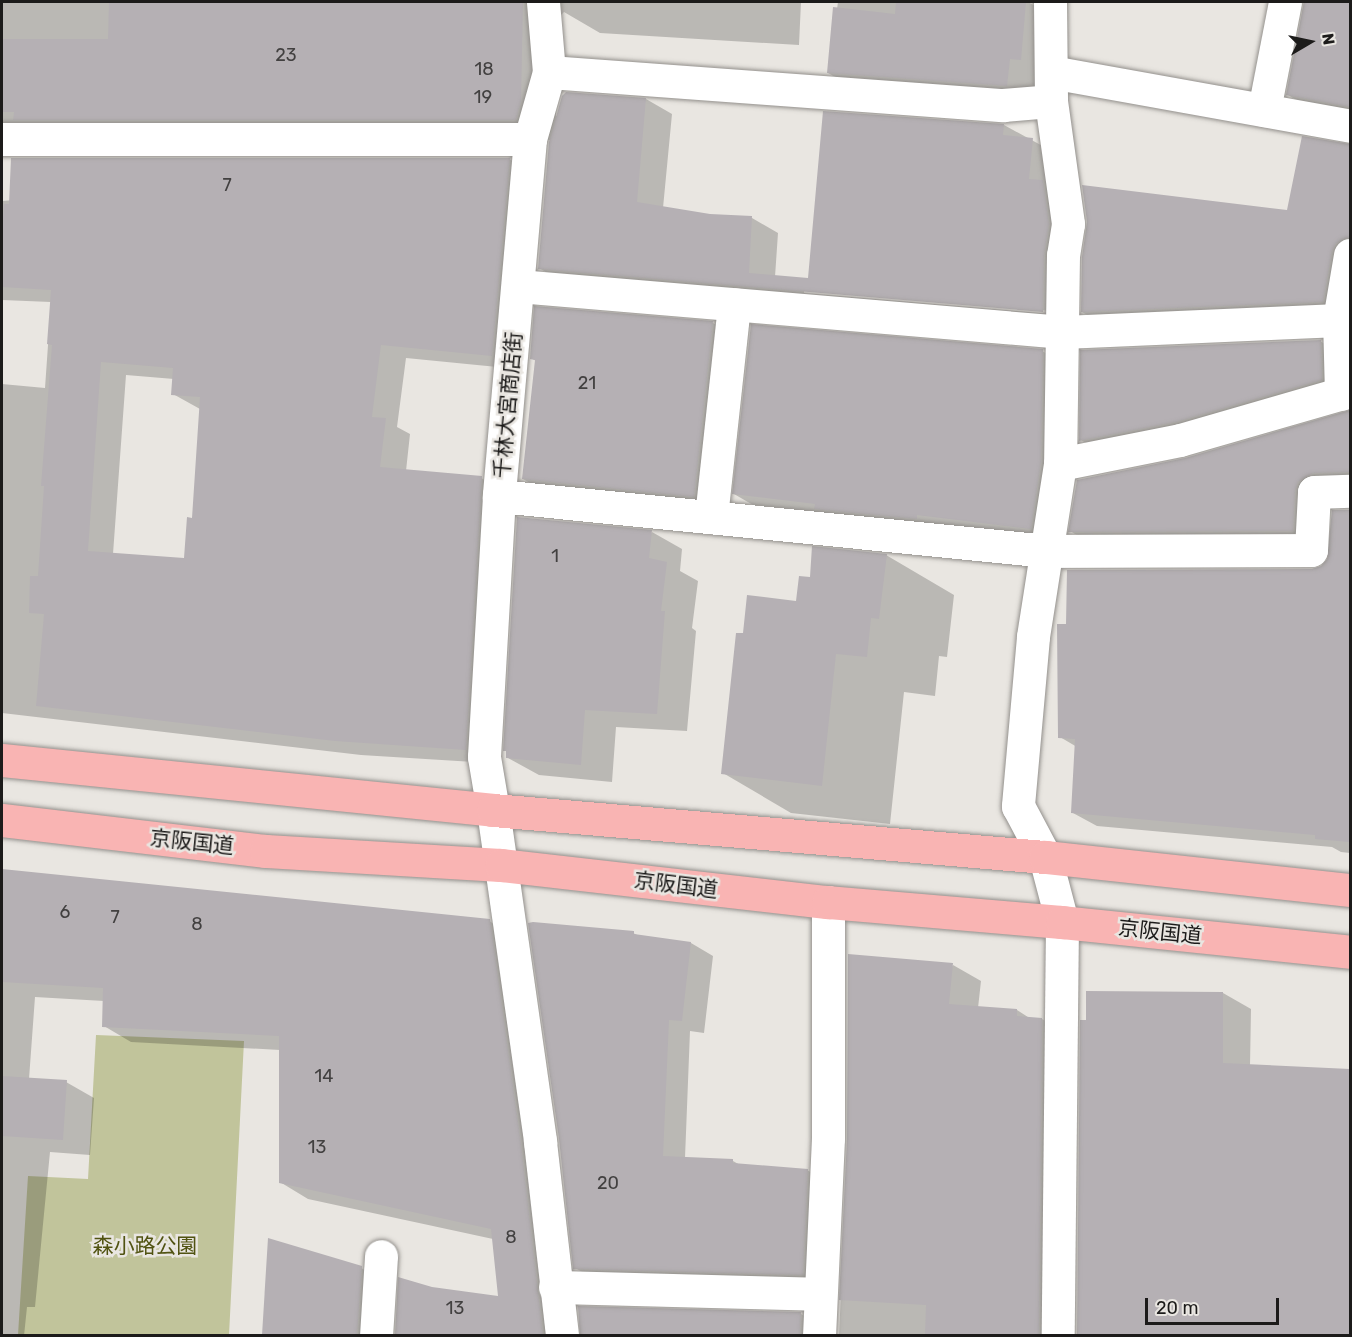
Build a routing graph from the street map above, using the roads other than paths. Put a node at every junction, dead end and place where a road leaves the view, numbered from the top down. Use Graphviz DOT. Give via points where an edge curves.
graph roads {
  1 [pos="543,2"];
  2 [pos="1050,2"];
  3 [pos="1285,2"];
  4 [pos="549,72"];
  5 [pos="1051,86"];
  6 [pos="1264,110"];
  7 [pos="1350,126"];
  8 [pos="2,139"];
  9 [pos="530,139"];
  10 [pos="1350,255"];
  11 [pos="518,286"];
  12 [pos="734,304"];
  13 [pos="1339,320"];
  14 [pos="1063,332"];
  15 [pos="1346,392"];
  16 [pos="1060,464"];
  17 [pos="1350,491"];
  18 [pos="499,496"];
  19 [pos="711,517"];
  20 [pos="1047,551"];
  21 [pos="2,760"];
  22 [pos="494,810"];
  23 [pos="2,820"];
  24 [pos="1045,857"];
  25 [pos="501,865"];
  26 [pos="1350,890"];
  27 [pos="828,902"];
  28 [pos="1062,922"];
  29 [pos="1350,952"];
  30 [pos="381,1256"];
  31 [pos="555,1287"];
  32 [pos="819,1294"];
  33 [pos="376,1335"];
  34 [pos="562,1335"];
  35 [pos="819,1335"];
  36 [pos="1059,1335"];
  1 -- 4 [label="street, 千林大宮商店街"];
  2 -- 5 [label="street"];
  3 -- 6 [label="street"];
  4 -- 5 [label="street" via="1003,105"];
  4 -- 9 [label="street, 千林大宮商店街"];
  5 -- 6 [label="street"];
  5 -- 14 [label="street" via="1068,224 1063,255"];
  6 -- 7 [label="street"];
  8 -- 9 [label="street"];
  9 -- 11 [label="street, 千林大宮商店街"];
  10 -- 13 [label="street"];
  11 -- 12 [label="street"];
  11 -- 18 [label="street, 千林大宮商店街"];
  12 -- 14 [label="street"];
  12 -- 19 [label="street"];
  13 -- 14 [label="street"];
  13 -- 15 [label="street"];
  14 -- 16 [label="street"];
  15 -- 16 [label="street" via="1180,440"];
  16 -- 20 [label="street"];
  17 -- 20 [label="street" via="1314,492 1311,550"];
  18 -- 19 [label="street"];
  18 -- 22 [label="street, 千林大宮商店街" via="483,757"];
  19 -- 20 [label="street"];
  20 -- 24 [label="street" via="1033,637 1018,806"];
  21 -- 22 [label="highway"];
  22 -- 24 [label="highway"];
  22 -- 25 [label="street, 千林大宮商店街"];
  23 -- 25 [label="highway, 京阪国道" via="266,851"];
  24 -- 26 [label="highway"];
  24 -- 28 [label="street"];
  25 -- 27 [label="highway, 京阪国道"];
  25 -- 31 [label="street, 千林大宮商店街" via="538,1034"];
  27 -- 28 [label="highway, 京阪国道"];
  27 -- 32 [label="street" via="828,1137"];
  28 -- 29 [label="highway, 京阪国道"];
  28 -- 36 [label="street"];
  30 -- 33 [label="street"];
  31 -- 32 [label="street"];
  31 -- 34 [label="street, 千林大宮商店街"];
  32 -- 35 [label="street"];
}
